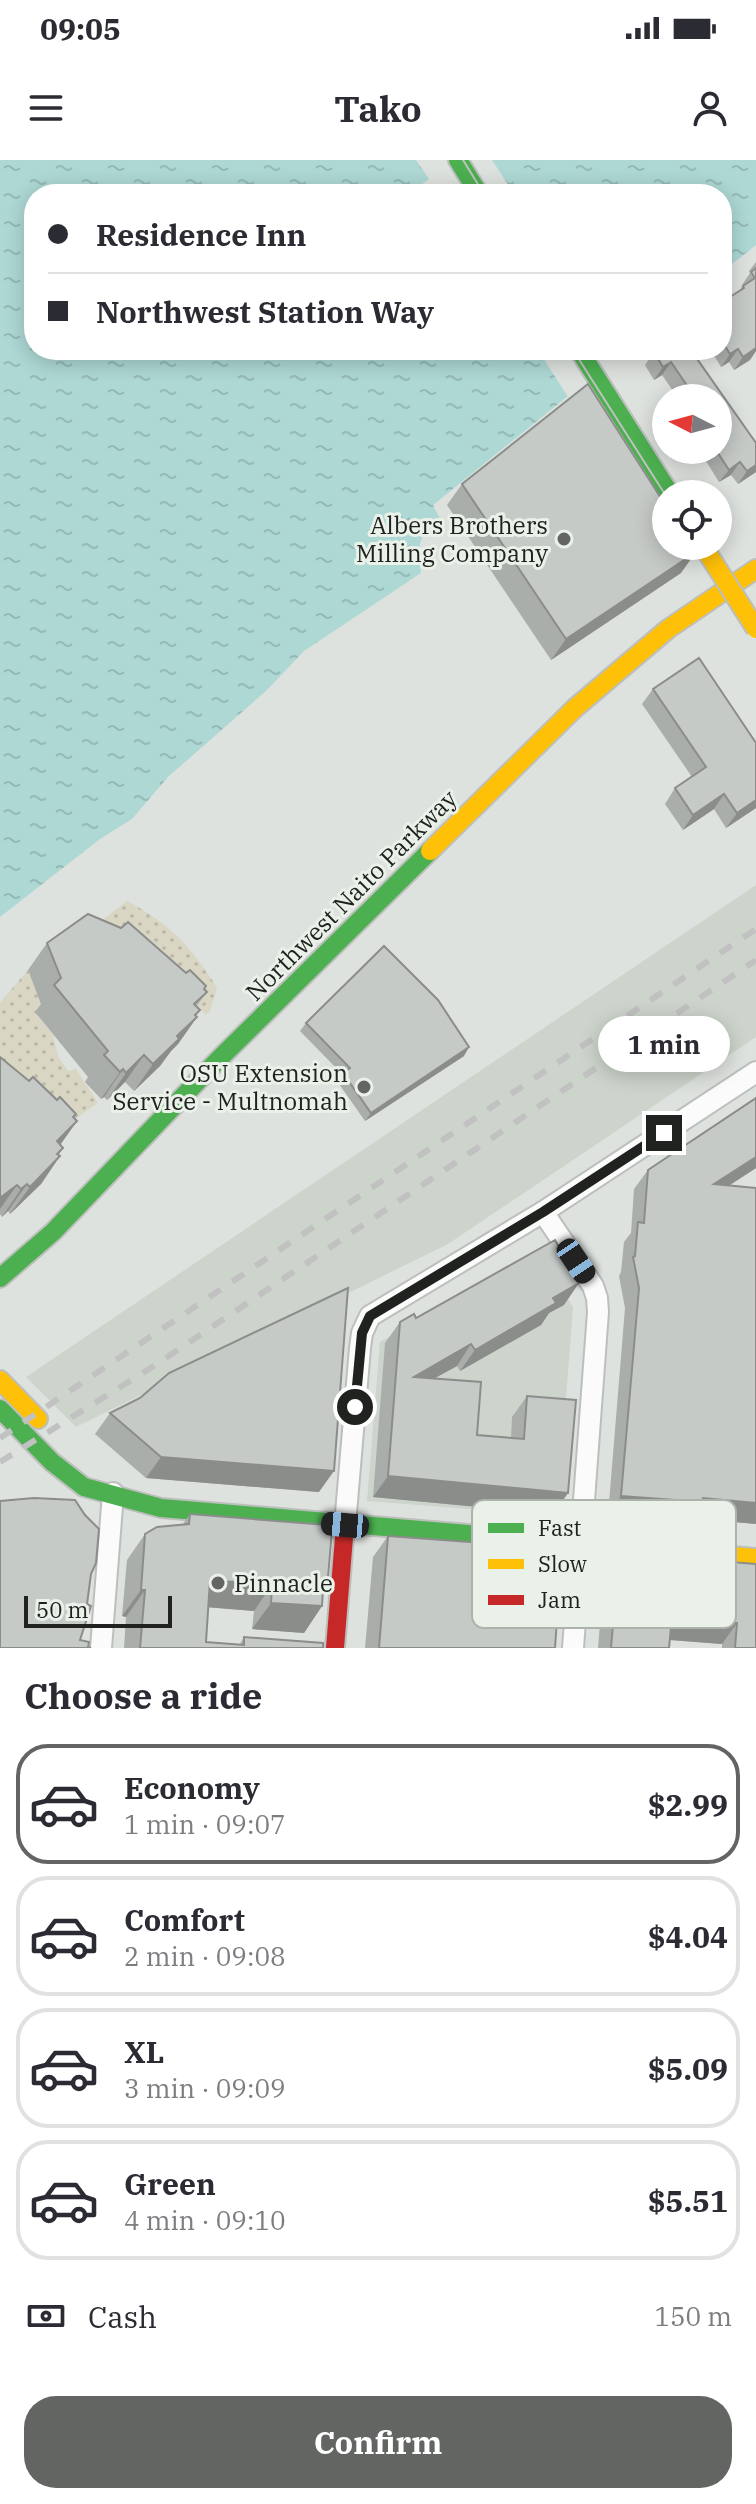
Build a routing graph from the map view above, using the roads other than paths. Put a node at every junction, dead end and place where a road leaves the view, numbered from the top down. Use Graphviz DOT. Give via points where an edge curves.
graph roads {
  1 [pos="458,160"];
  2 [pos="473,184"];
  3 [pos="585,360"];
  4 [pos="661,480"];
  5 [pos="712,560"];
  6 [pos="756,569"];
  7 [pos="756,629"];
  8 [pos="756,1072"];
  9 [pos="543,1212"];
  10 [pos="0,1278"];
  11 [pos="0,1380"];
  12 [pos="0,1409"];
  13 [pos="49,1431"];
  14 [pos="77,1458"];
  15 [pos="113,1493"];
  16 [pos="584,1500"];
  17 [pos="345,1525"];
  18 [pos="472,1534"];
  19 [pos="736,1556"];
  20 [pos="756,1558"];
  21 [pos="575,1628"];
  22 [pos="101,1648"];
  23 [pos="335,1648"];
  24 [pos="573,1648"];
  1 -- 2 [label="main road"];
  3 -- 4 [label="main road"];
  5 -- 7 [label="main road, bridge"];
  6 -- 10 [label="main road, Northwest Naito Parkway" via="668,629 575,708 218,1060 53,1232"];
  8 -- 9 [label="street"];
  9 -- 16 [label="street" via="597,1298"];
  9 -- 17 [label="street" via="370,1316 360,1348"];
  11 -- 13 [label="main road"];
  12 -- 15 [label="main road" via="62,1472 94,1492"];
  14 -- 15 [label="main road"];
  15 -- 17 [label="main road" via="171,1509"];
  15 -- 22 [label="street"];
  17 -- 18 [label="main road"];
  17 -- 23 [label="main road"];
  19 -- 20 [label="main road"];
  21 -- 24 [label="street"];
}
